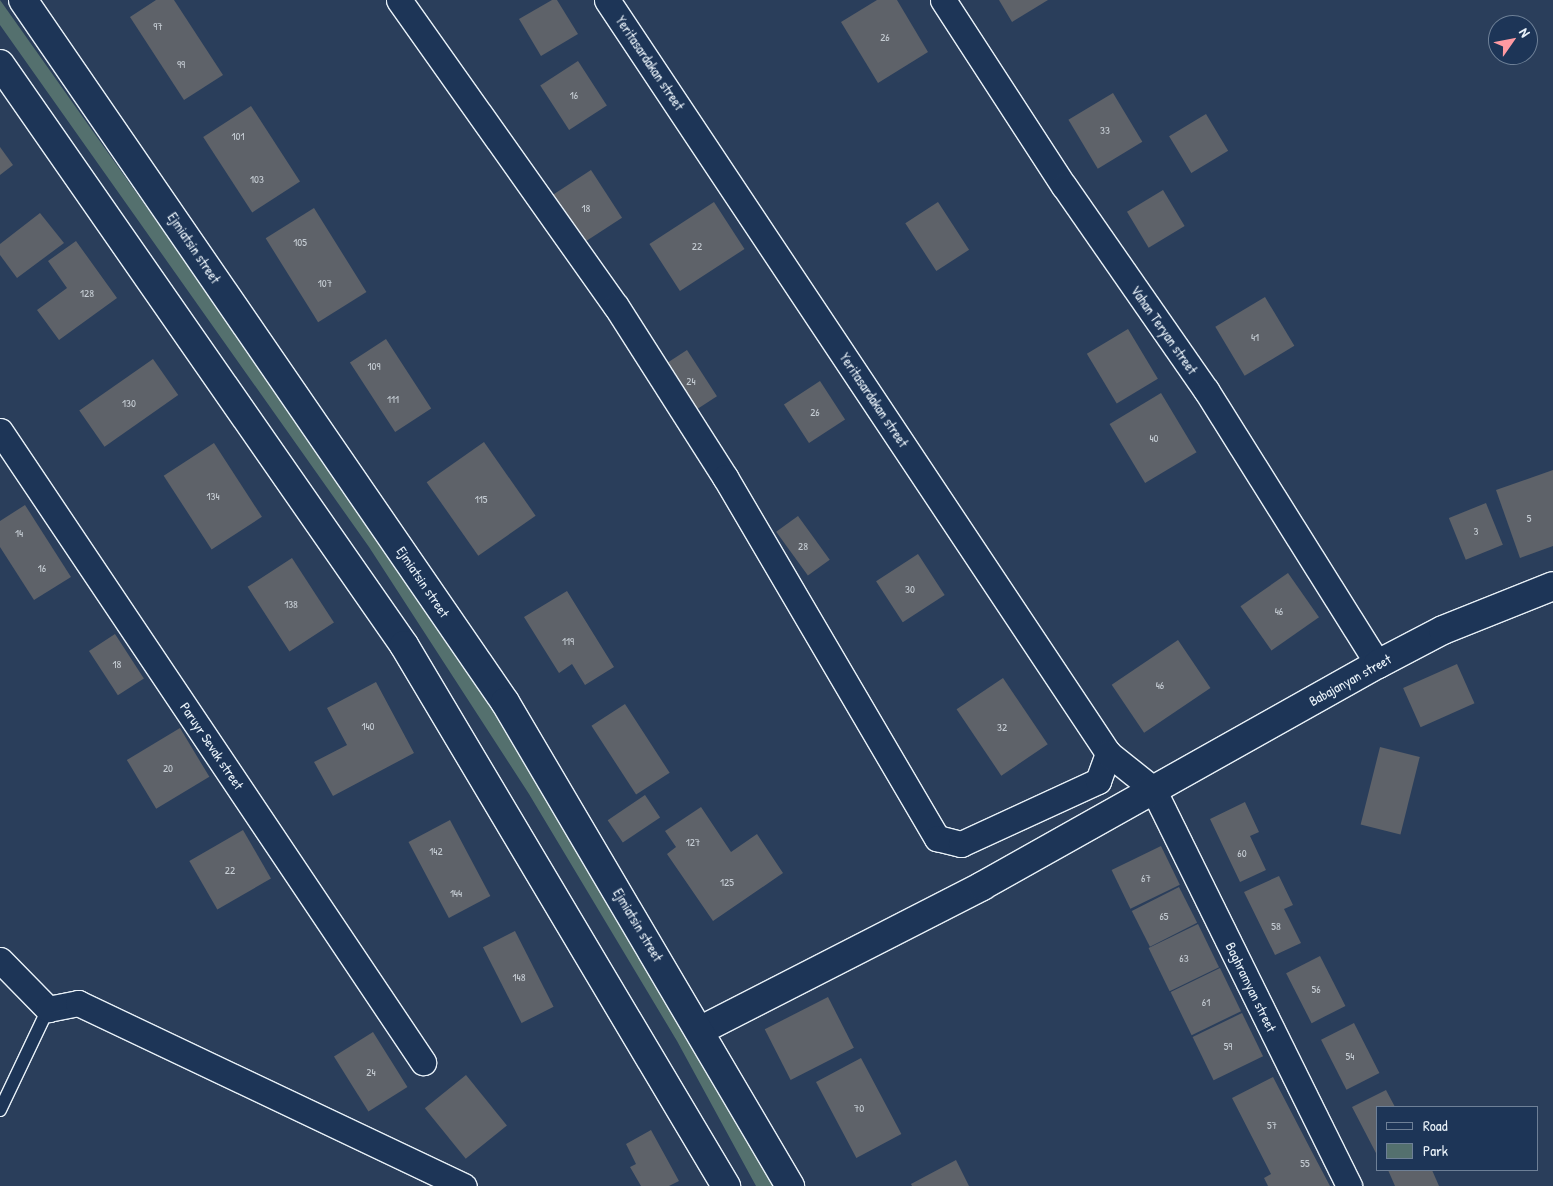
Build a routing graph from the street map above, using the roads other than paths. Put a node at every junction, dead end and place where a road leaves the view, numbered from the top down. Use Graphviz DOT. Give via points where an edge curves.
graph roads {
  1 [pos="23,0"];
  2 [pos="399,0"];
  3 [pos="607,0"];
  4 [pos="943,0"];
  5 [pos="0,64"];
  6 [pos="0,430"];
  7 [pos="1553,586"];
  8 [pos="1378,664"];
  9 [pos="1108,753"];
  10 [pos="1153,789"];
  11 [pos="0,960"];
  12 [pos="48,1009"];
  13 [pos="701,1030"];
  14 [pos="423,1062"];
  15 [pos="0,1110"];
  16 [pos="464,1186"];
  17 [pos="726,1186"];
  18 [pos="790,1186"];
  19 [pos="1349,1186"];
  1 -- 13 [label="main road, Ejmiatsin street" via="505,702"];
  2 -- 9 [label="street" via="616,306 725,477 937,838 961,844 1098,781"];
  3 -- 9 [label="street, Yeritasardakan street"];
  4 -- 8 [label="street, Vahan Teryan street" via="1064,186 1206,390"];
  5 -- 17 [label="main road" via="404,646"];
  6 -- 14 [label="street, Paruyr Sevak street"];
  7 -- 8 [label="main road, Babajanyan street" via="1443,630"];
  8 -- 10 [label="main road, Babajanyan street"];
  9 -- 10 [label="street, Yeritasardakan street"];
  10 -- 13 [label="main road, Babajanyan street" via="982,886"];
  10 -- 19 [label="street, Baghramyan street"];
  11 -- 12 [label="street"];
  12 -- 15 [label="lane"];
  12 -- 16 [label="street" via="78,1003"];
  13 -- 18 [label="main road, Ejmiatsin street"];
}
